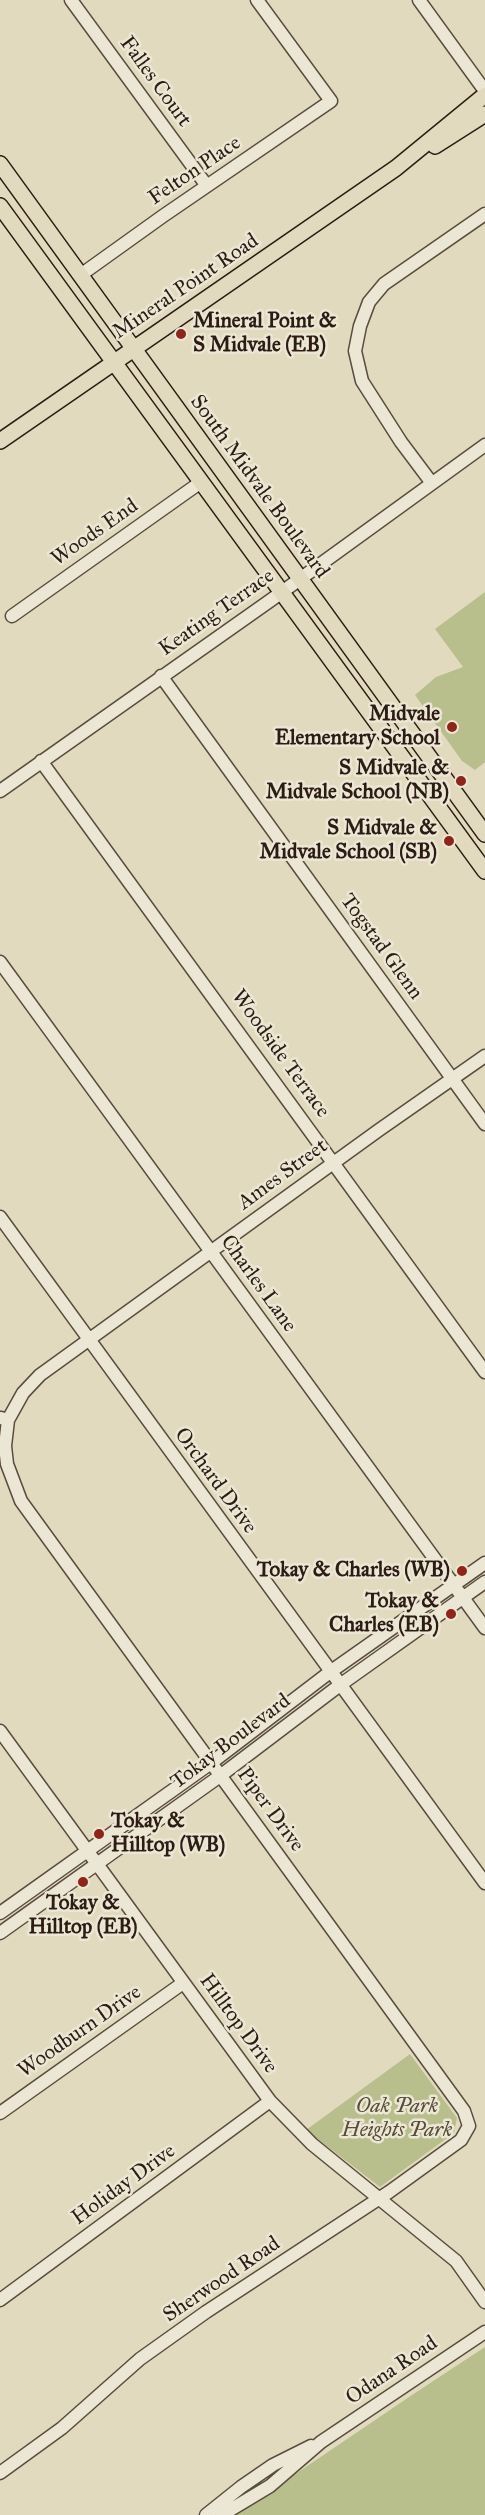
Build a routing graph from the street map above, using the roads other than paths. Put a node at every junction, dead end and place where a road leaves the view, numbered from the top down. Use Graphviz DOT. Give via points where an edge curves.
graph roads {
  1 [pos="71,0"];
  2 [pos="257,0"];
  3 [pos="419,0"];
  4 [pos="485,93"];
  5 [pos="485,114"];
  6 [pos="0,164"];
  7 [pos="396,168"];
  8 [pos="207,186"];
  9 [pos="0,206"];
  10 [pos="485,214"];
  11 [pos="81,274"];
  12 [pos="133,349"];
  13 [pos="114,363"];
  14 [pos="0,441"];
  15 [pos="485,445"];
  16 [pos="201,482"];
  17 [pos="431,483"];
  18 [pos="300,579"];
  19 [pos="282,592"];
  20 [pos="12,616"];
  21 [pos="161,676"];
  22 [pos="41,761"];
  23 [pos="0,791"];
  24 [pos="485,834"];
  25 [pos="485,871"];
  26 [pos="0,962"];
  27 [pos="485,1056"];
  28 [pos="452,1079"];
  29 [pos="485,1124"];
  30 [pos="334,1162"];
  31 [pos="0,1217"];
  32 [pos="211,1252"];
  33 [pos="88,1340"];
  34 [pos="485,1372"];
  35 [pos="4,1419"];
  36 [pos="485,1563"];
  37 [pos="485,1582"];
  38 [pos="453,1586"];
  39 [pos="463,1598"];
  40 [pos="485,1628"];
  41 [pos="330,1672"];
  42 [pos="340,1685"];
  43 [pos="0,1731"];
  44 [pos="211,1763"];
  45 [pos="220,1776"];
  46 [pos="87,1850"];
  47 [pos="98,1865"];
  48 [pos="485,1883"];
  49 [pos="0,1912"];
  50 [pos="0,1933"];
  51 [pos="183,1983"];
  52 [pos="270,2101"];
  53 [pos="0,2113"];
  54 [pos="469,2126"];
  55 [pos="380,2199"];
  56 [pos="0,2300"];
  57 [pos="485,2302"];
  58 [pos="485,2332"];
  59 [pos="321,2442"];
  60 [pos="0,2473"];
  61 [pos="206,2515"];
  62 [pos="222,2515"];
  1 -- 8 [label="street, Falles Court"];
  2 -- 8 [label="street, Felton Place" via="331,101"];
  3 -- 4 [label="street"];
  4 -- 7 [label="main road, Mineral Point Road"];
  5 -- 7 [label="main road, Mineral Point Road"];
  6 -- 11 [label="main road, South Midvale Boulevard"];
  7 -- 12 [label="main road, Mineral Point Road"];
  8 -- 11 [label="street, Felton Place"];
  9 -- 13 [label="main road, South Midvale Boulevard"];
  10 -- 17 [label="street" via="384,284 369,302 360,326 355,351 362,381"];
  11 -- 12 [label="main road, South Midvale Boulevard"];
  12 -- 13 [label="main road, Mineral Point Road"];
  12 -- 18 [label="main road, South Midvale Boulevard"];
  13 -- 14 [label="main road, Mineral Point Road"];
  13 -- 16 [label="main road, South Midvale Boulevard"];
  15 -- 17 [label="street, Keating Terrace"];
  16 -- 19 [label="main road, South Midvale Boulevard"];
  16 -- 20 [label="street, Woods End"];
  17 -- 18 [label="street, Keating Terrace"];
  18 -- 19 [label="street, Keating Terrace"];
  18 -- 24 [label="main road, South Midvale Boulevard"];
  19 -- 21 [label="street, Keating Terrace"];
  19 -- 25 [label="main road, South Midvale Boulevard"];
  21 -- 22 [label="street, Keating Terrace"];
  21 -- 28 [label="street, Togstad Glenn"];
  22 -- 23 [label="street, Keating Terrace"];
  22 -- 30 [label="street, Woodside Terrace"];
  26 -- 32 [label="street, Charles Lane"];
  27 -- 28 [label="street, Ames Street"];
  28 -- 29 [label="street, Togstad Glenn"];
  28 -- 30 [label="street, Ames Street"];
  30 -- 32 [label="street, Ames Street"];
  30 -- 34 [label="street, Woodside Terrace"];
  31 -- 33 [label="street, Orchard Drive"];
  32 -- 33 [label="street, Ames Street"];
  32 -- 38 [label="street, Charles Lane"];
  33 -- 35 [label="street, Ames Street" via="33,1381"];
  33 -- 41 [label="street, Orchard Drive"];
  35 -- 44 [label="street, Piper Drive" via="7,1464 21,1501"];
  36 -- 38 [label="street, Tokay Boulevard"];
  37 -- 39 [label="street, Tokay Boulevard"];
  38 -- 39 [label="street, Charles Lane"];
  38 -- 41 [label="street, Tokay Boulevard"];
  39 -- 40 [label="street, Charles Lane"];
  39 -- 42 [label="street, Tokay Boulevard"];
  41 -- 42 [label="street, Orchard Drive"];
  41 -- 44 [label="street, Tokay Boulevard"];
  42 -- 45 [label="street, Tokay Boulevard"];
  42 -- 48 [label="street, Orchard Drive"];
  43 -- 46 [label="street, Hilltop Drive"];
  44 -- 45 [label="street, Piper Drive"];
  44 -- 46 [label="street, Tokay Boulevard"];
  45 -- 47 [label="street, Tokay Boulevard"];
  45 -- 54 [label="street, Piper Drive" via="465,2111"];
  46 -- 47 [label="street, Hilltop Drive"];
  46 -- 49 [label="street, Tokay Boulevard"];
  47 -- 50 [label="street, Tokay Boulevard"];
  47 -- 51 [label="street, Hilltop Drive"];
  51 -- 52 [label="street, Hilltop Drive"];
  51 -- 53 [label="street, Woodburn Drive"];
  52 -- 55 [label="street, Hilltop Drive" via="312,2144"];
  52 -- 56 [label="street, Holiday Drive"];
  54 -- 55 [label="street, Sherwood Road" via="461,2140"];
  55 -- 57 [label="street, Hilltop Drive" via="456,2261"];
  55 -- 60 [label="street, Sherwood Road" via="140,2359 62,2428"];
  58 -- 59 [label="street, Odana Road"];
  59 -- 61 [label="street, Odana Road" via="273,2465"];
  59 -- 62 [label="street, Odana Road" via="270,2486"];
}
